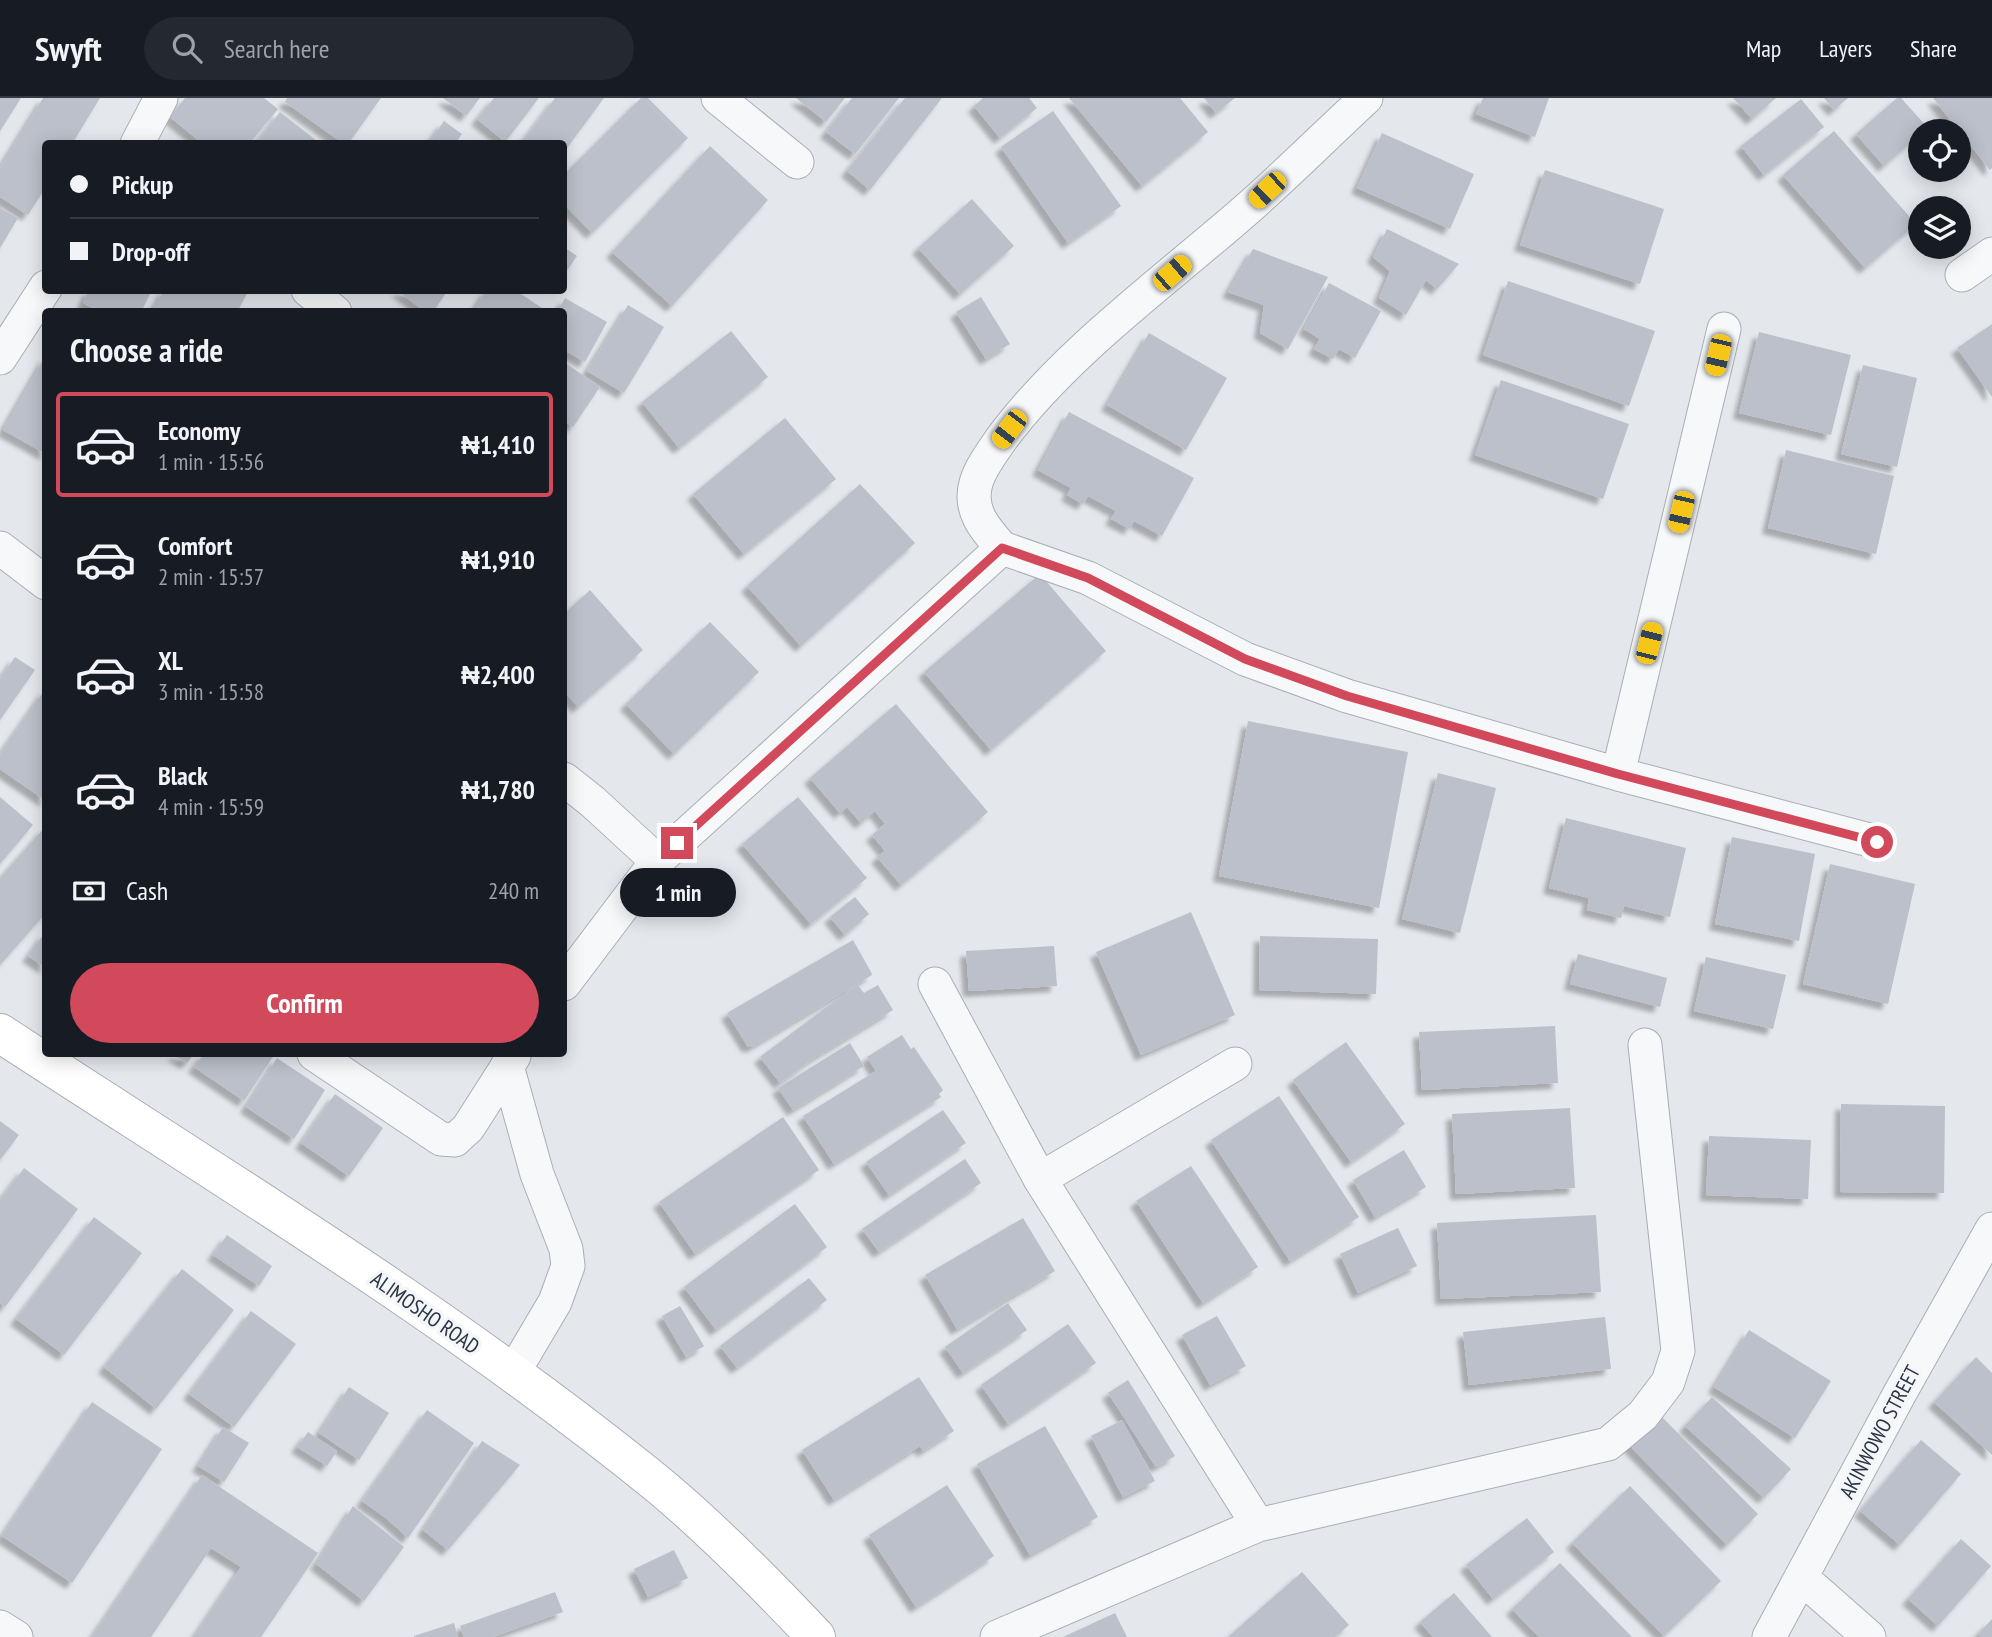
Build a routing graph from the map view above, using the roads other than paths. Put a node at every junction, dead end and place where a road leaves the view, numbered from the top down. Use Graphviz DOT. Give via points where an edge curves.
graph roads {
  1 [pos="161,98"];
  2 [pos="718,98"];
  3 [pos="1366,98"];
  4 [pos="139,140"];
  5 [pos="797,162"];
  6 [pos="1992,254"];
  7 [pos="1962,275"];
  8 [pos="42,293"];
  9 [pos="313,294"];
  10 [pos="330,308"];
  11 [pos="1724,329"];
  12 [pos="0,358"];
  13 [pos="0,548"];
  14 [pos="1002,548"];
  15 [pos="42,580"];
  16 [pos="1618,774"];
  17 [pos="567,781"];
  18 [pos="1877,842"];
  19 [pos="657,861"];
  20 [pos="567,980"];
  21 [pos="935,984"];
  22 [pos="0,1033"];
  23 [pos="1645,1045"];
  24 [pos="318,1057"];
  25 [pos="511,1060"];
  26 [pos="1236,1064"];
  27 [pos="1040,1179"];
  28 [pos="1992,1229"];
  29 [pos="513,1373"];
  30 [pos="1258,1525"];
  31 [pos="1802,1578"];
  32 [pos="0,1627"];
  33 [pos="16,1637"];
  34 [pos="816,1637"];
  35 [pos="998,1637"];
  36 [pos="1769,1637"];
  37 [pos="1869,1637"];
  1 -- 4 [label="street"];
  2 -- 5 [label="street"];
  3 -- 14 [label="street" via="1023,410 995,447 976,482 972,502 983,527"];
  6 -- 7 [label="street"];
  8 -- 12 [label="street"];
  9 -- 10 [label="street"];
  11 -- 16 [label="street"];
  13 -- 15 [label="street"];
  14 -- 16 [label="street" via="1088,578 1245,659 1347,696"];
  14 -- 19 [label="street"];
  16 -- 18 [label="street"];
  17 -- 19 [label="street"];
  19 -- 20 [label="street"];
  21 -- 27 [label="street"];
  22 -- 29 [label="main road, ALIMOSHO ROAD" via="354,1263"];
  23 -- 30 [label="street" via="1678,1351 1668,1382 1643,1415 1608,1444"];
  24 -- 25 [label="street" via="441,1139 455,1139 468,1128"];
  25 -- 29 [label="street" via="537,1174 566,1249 568,1266 555,1302"];
  26 -- 27 [label="street"];
  27 -- 30 [label="street"];
  28 -- 31 [label="street, AKINWOWO STREET"];
  29 -- 34 [label="main road, ALIMOSHO ROAD" via="661,1487"];
  30 -- 35 [label="street"];
  31 -- 36 [label="street, AKINWOWO STREET"];
  31 -- 37 [label="street"];
  32 -- 33 [label="street"];
}
